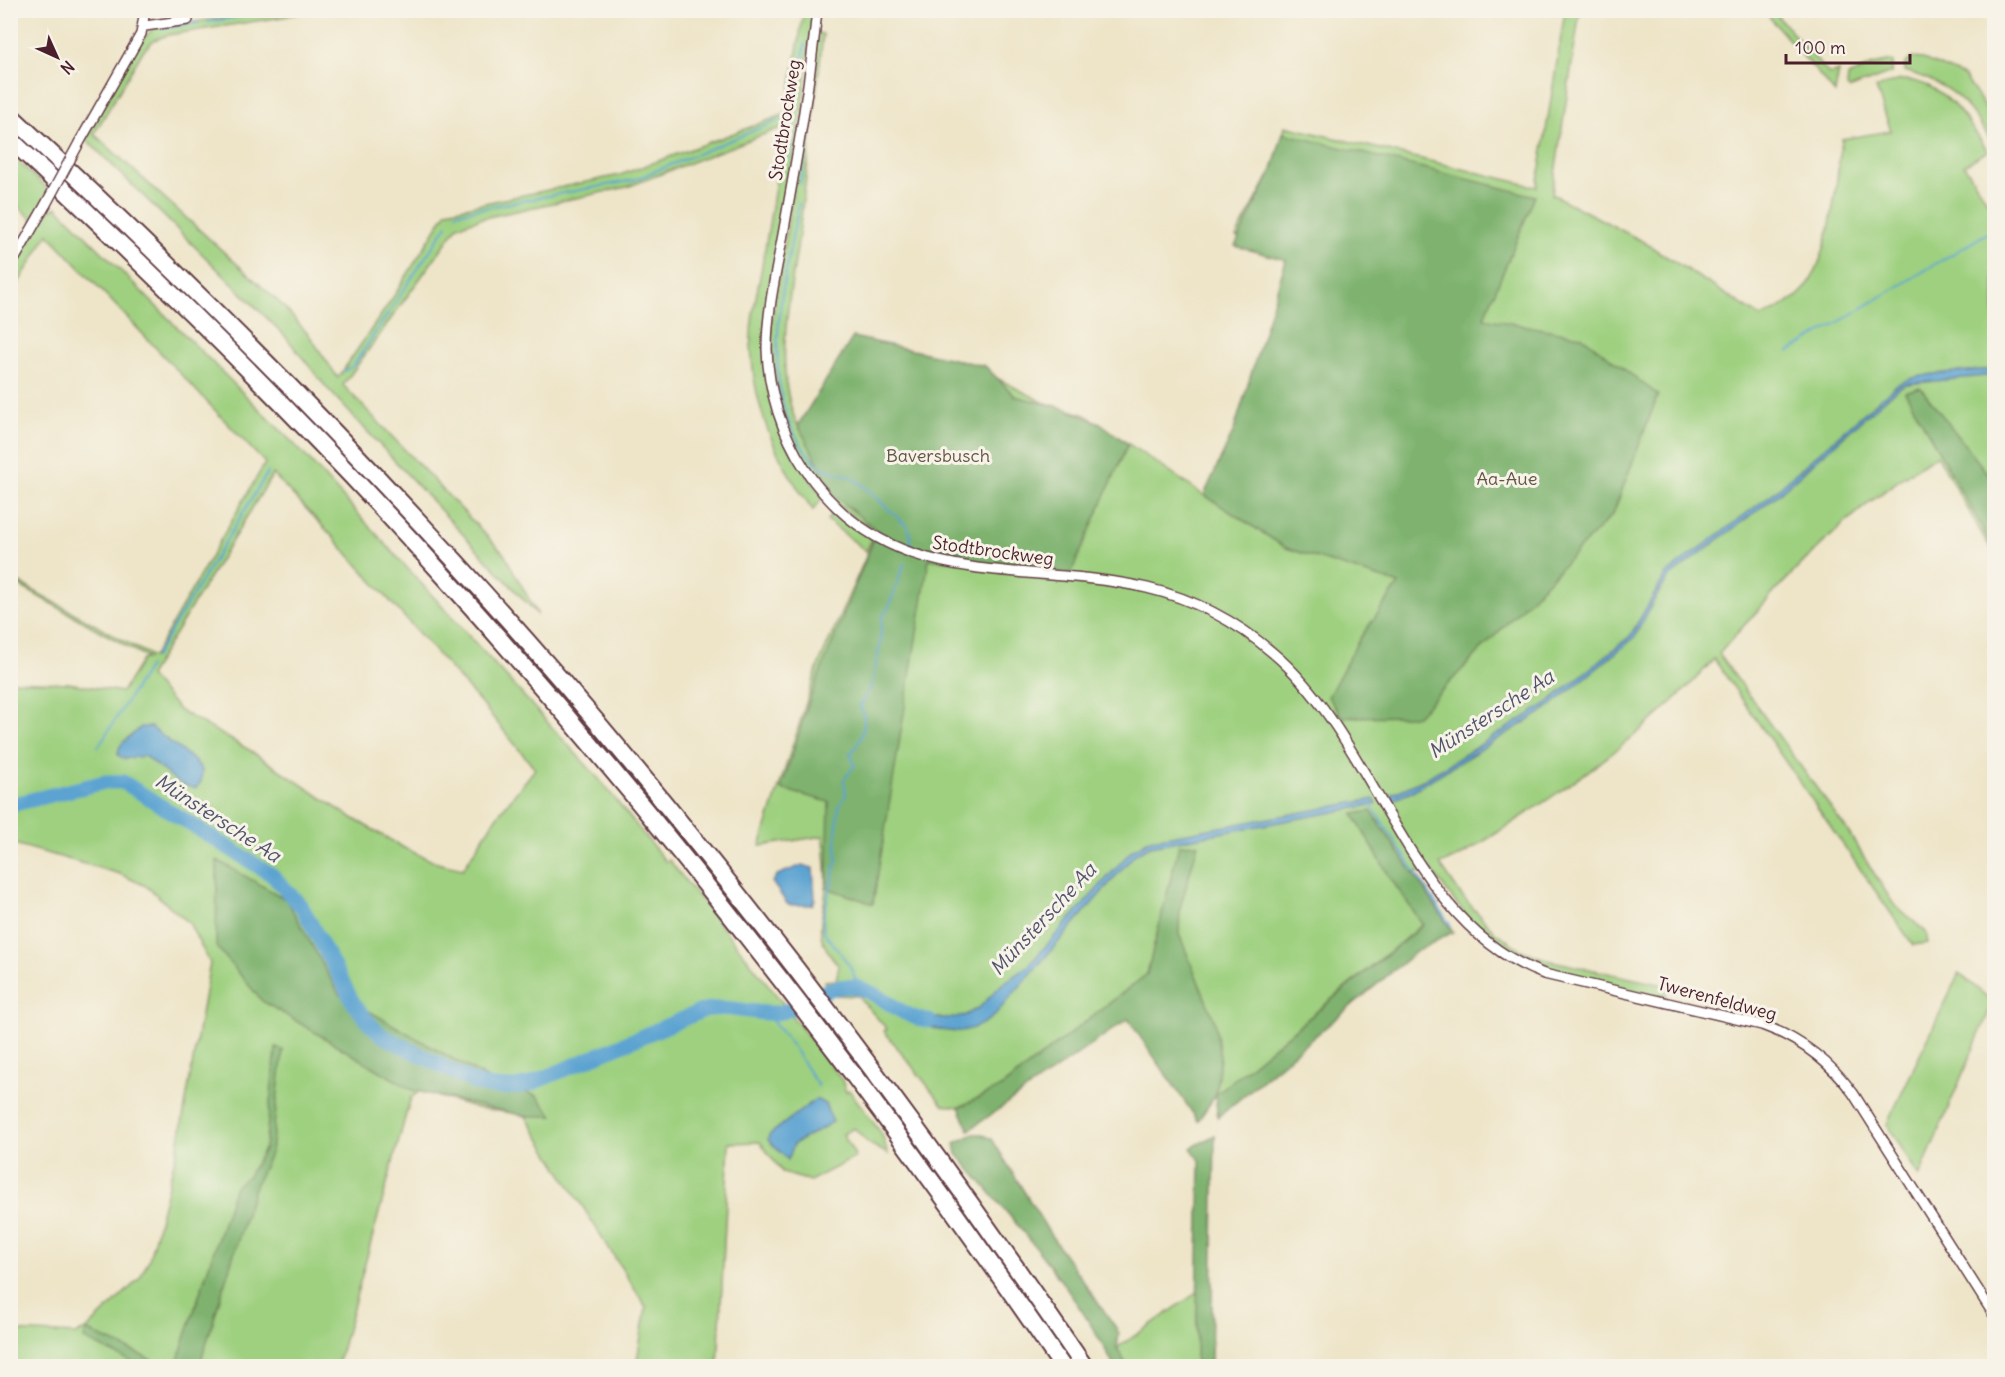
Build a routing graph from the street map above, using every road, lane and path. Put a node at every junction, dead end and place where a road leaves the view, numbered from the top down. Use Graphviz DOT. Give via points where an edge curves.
graph roads {
  1 [pos="145,10"];
  2 [pos="817,10"];
  3 [pos="188,20"];
  4 [pos="145,26"];
  5 [pos="10,115"];
  6 [pos="10,139"];
  7 [pos="10,267"];
  8 [pos="1375,791"];
  9 [pos="1995,1315"];
  10 [pos="1062,1366"];
  11 [pos="1084,1366"];
  1 -- 4 [label="street"];
  2 -- 8 [label="street, Stodtbrockweg" via="804,116 771,302 767,350 779,416 797,457 815,484 861,528 909,554 958,566 1139,587 1179,598 1224,618 1271,651 1307,686 1329,714"];
  3 -- 4 [label="street"];
  4 -- 7 [label="street, bridge"];
  5 -- 11 [label="highway" via="206,300 401,501 561,680 766,929 855,1045"];
  6 -- 10 [label="highway" via="187,307 391,518 573,723 840,1055"];
  8 -- 9 [label="street, Twerenfeldweg" via="1433,881 1468,926 1516,963 1555,977 1762,1025 1788,1036 1833,1068 1853,1093"];
}
